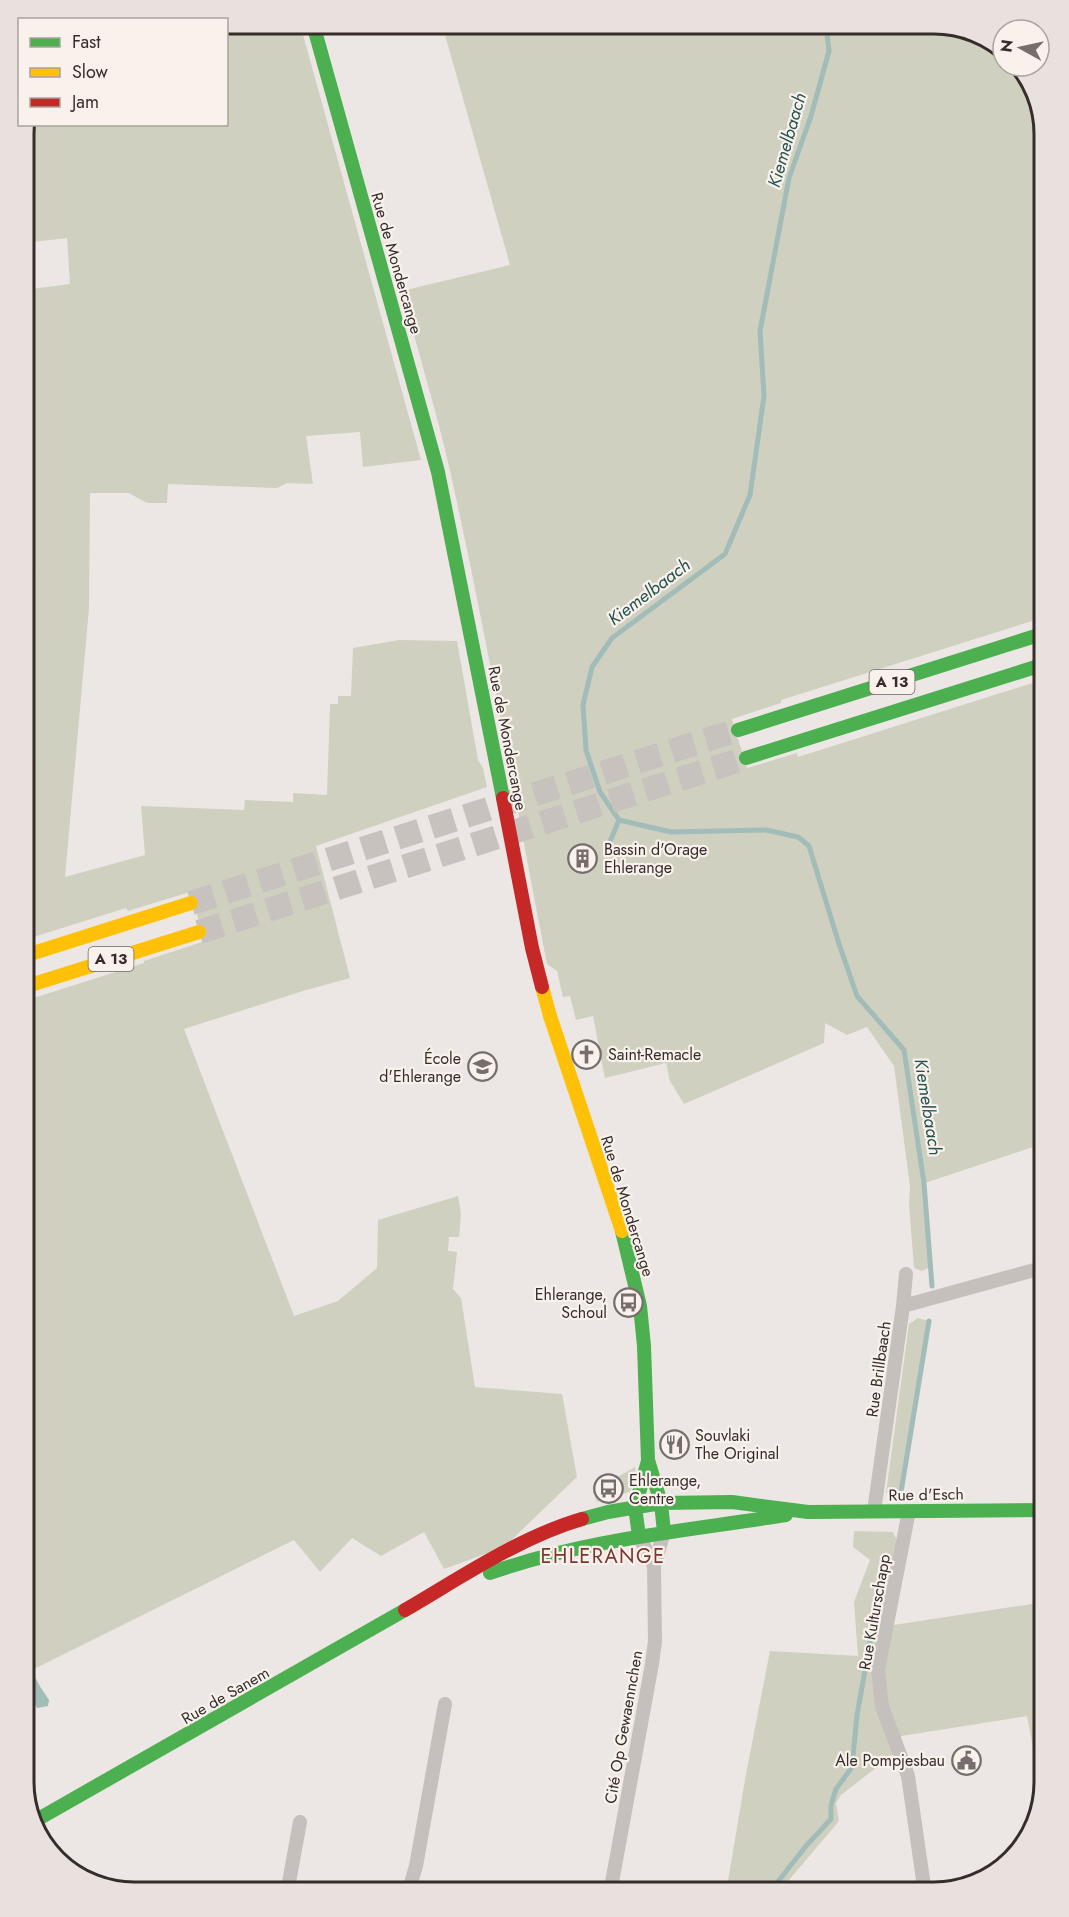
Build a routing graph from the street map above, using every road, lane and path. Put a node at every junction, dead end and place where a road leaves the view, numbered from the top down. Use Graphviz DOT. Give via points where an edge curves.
graph roads {
  1 [pos="316,34"];
  2 [pos="1034,636"];
  3 [pos="1034,667"];
  4 [pos="738,730"];
  5 [pos="746,758"];
  6 [pos="191,903"];
  7 [pos="199,932"];
  8 [pos="35,953"];
  9 [pos="34,984"];
  10 [pos="1034,1270"];
  11 [pos="906,1274"];
  12 [pos="903,1306"];
  13 [pos="648,1460"];
  14 [pos="662,1503"];
  15 [pos="635,1507"];
  16 [pos="1034,1510"];
  17 [pos="874,1511"];
  18 [pos="909,1511"];
  19 [pos="808,1512"];
  20 [pos="664,1532"];
  21 [pos="639,1536"];
  22 [pos="654,1566"];
  23 [pos="432,1596"];
  24 [pos="445,1704"];
  25 [pos="41,1817"];
  26 [pos="300,1822"];
  27 [pos="288,1882"];
  28 [pos="411,1882"];
  29 [pos="612,1882"];
  30 [pos="923,1882"];
  1 -- 13 [label="main road, Rue de Mondercange" via="438,472 532,948 550,1016 631,1264 644,1346"];
  2 -- 4 [label="main road, A 13"];
  3 -- 5 [label="main road, A 13"];
  6 -- 8 [label="main road, A 13"];
  7 -- 9 [label="main road, A 13"];
  10 -- 12 [label="street, Rue Brillbaach"];
  11 -- 12 [label="street"];
  12 -- 17 [label="street, Rue Brillbaach"];
  13 -- 14 [label="main road, Rue de Mondercange"];
  13 -- 15 [label="main road, Rue de Mondercange"];
  14 -- 15 [label="main road, Rue d'Esch"];
  14 -- 19 [label="main road, Rue d'Esch" via="732,1502"];
  14 -- 20 [label="main road, Rue de Mondercange"];
  15 -- 21 [label="main road"];
  15 -- 23 [label="main road, Rue de Sanem" via="553,1529"];
  16 -- 18 [label="main road, Rue d'Esch"];
  17 -- 18 [label="main road, Rue d'Esch"];
  17 -- 19 [label="main road, Rue d'Esch"];
  18 -- 30 [label="street, Rue Kulturschapp" via="878,1670 882,1706 908,1776"];
  19 -- 20 [label="main road, Rue d'Esch"];
  20 -- 21 [label="main road, Rue d'Esch"];
  20 -- 22 [label="street, Cité Op Gewaennchen"];
  21 -- 22 [label="street, Cité Op Gewaennchen"];
  21 -- 23 [label="main road, Rue de Sanem" via="523,1560"];
  22 -- 29 [label="street, Cité Op Gewaennchen" via="652,1665"];
  23 -- 25 [label="main road, Rue de Sanem"];
  24 -- 28 [label="street"];
  26 -- 27 [label="street"];
}
